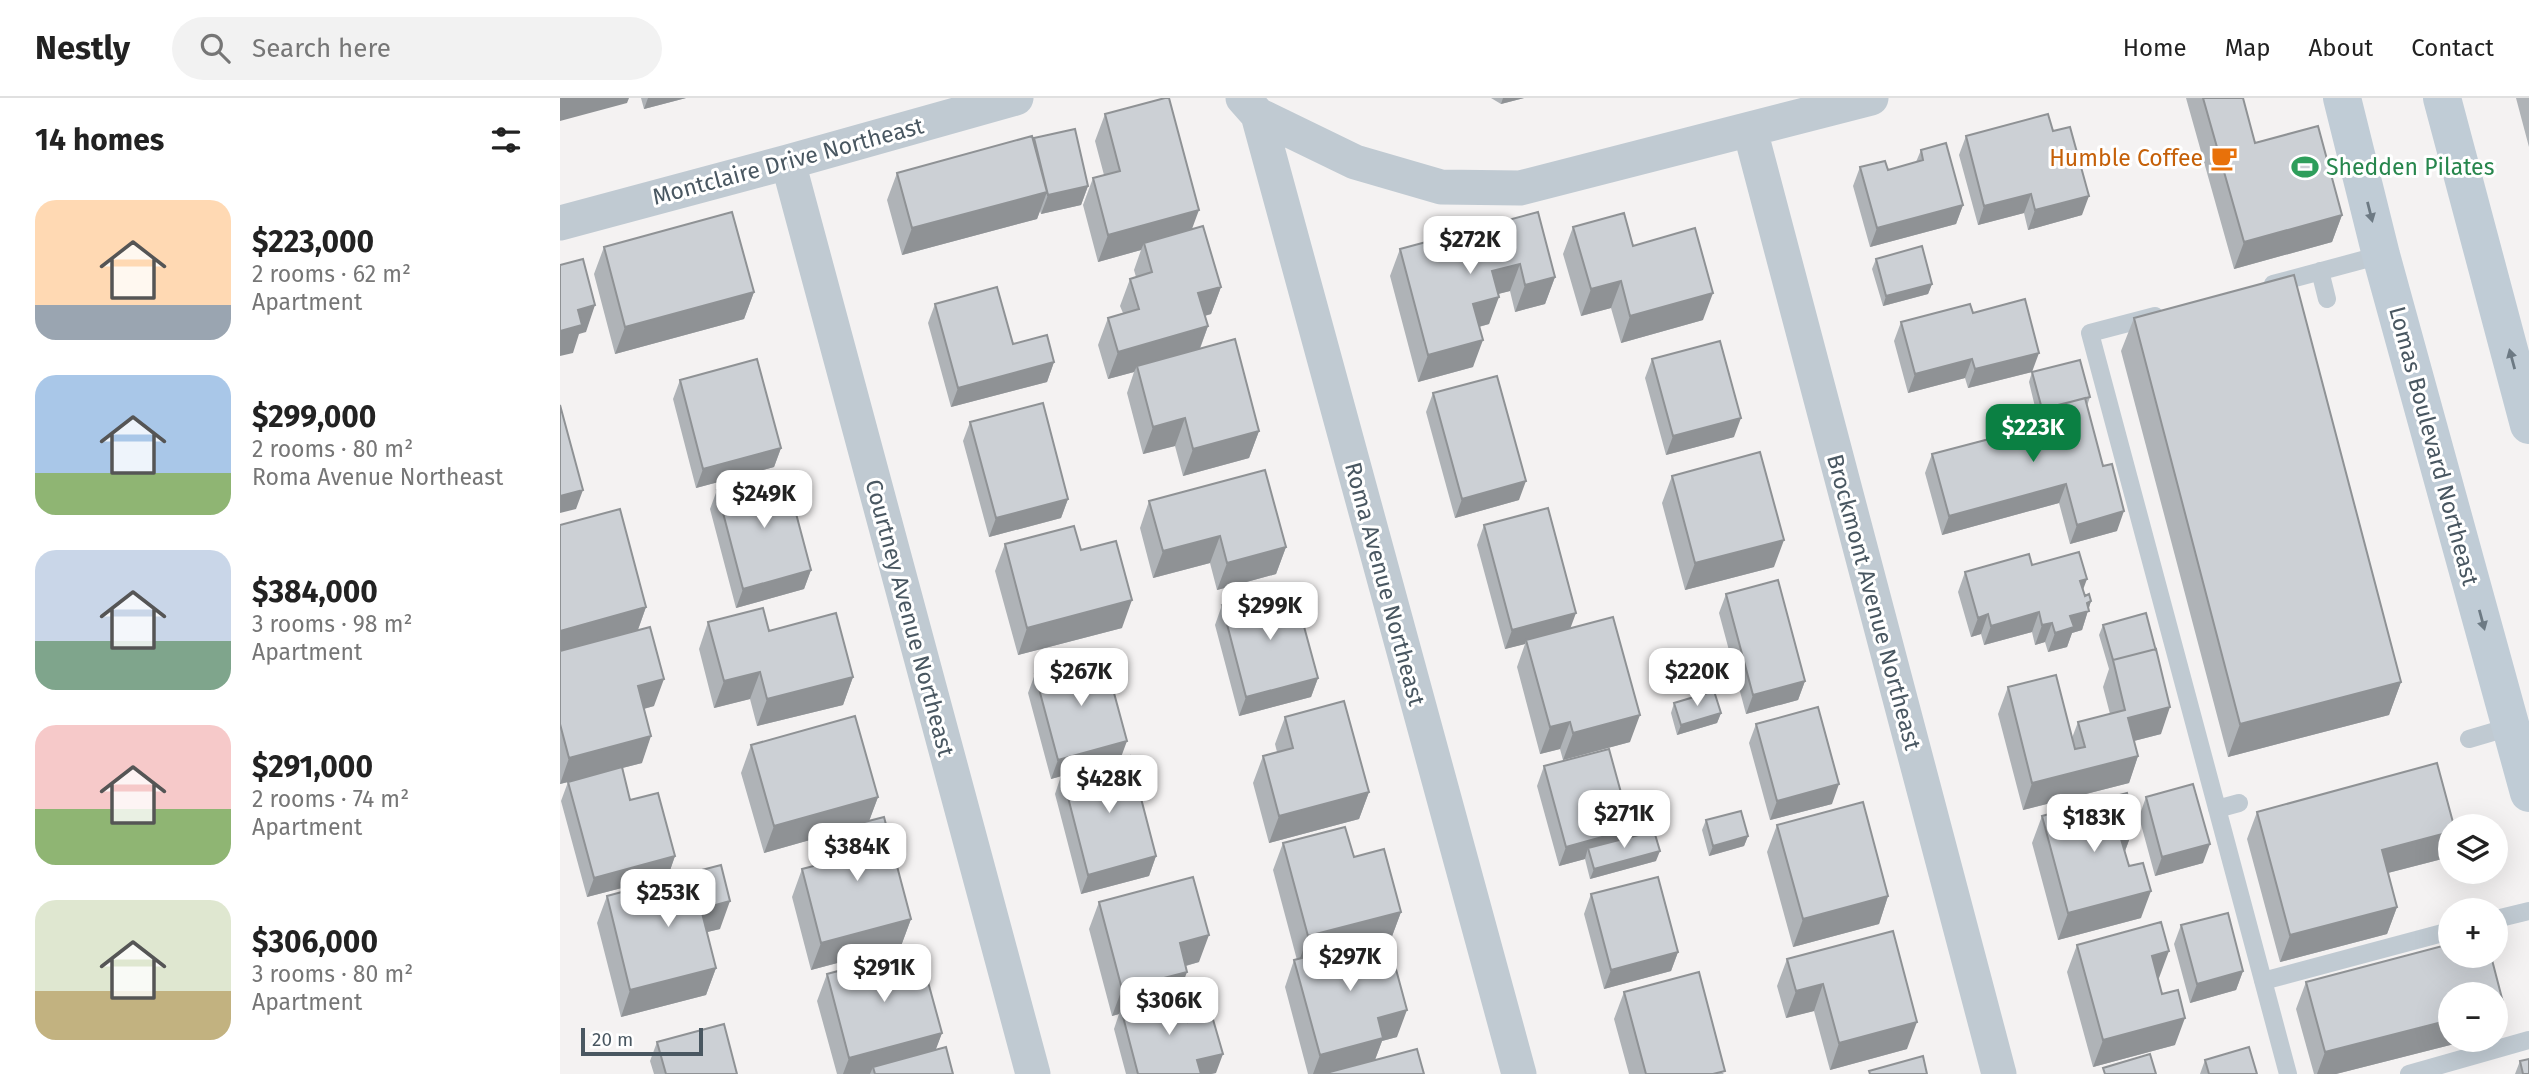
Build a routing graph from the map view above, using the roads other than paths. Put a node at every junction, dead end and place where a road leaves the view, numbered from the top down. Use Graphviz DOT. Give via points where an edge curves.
graph roads {
  1 [pos="1016,98"];
  2 [pos="1871,98"];
  3 [pos="2342,98"];
  4 [pos="2442,98"];
  5 [pos="1250,106"];
  6 [pos="1750,131"];
  7 [pos="788,162"];
  8 [pos="560,223"];
  9 [pos="2381,255"];
  10 [pos="2320,271"];
  11 [pos="2257,288"];
  12 [pos="2327,299"];
  13 [pos="2168,312"];
  14 [pos="2529,425"];
  15 [pos="2520,724"];
  16 [pos="2469,739"];
  17 [pos="2529,793"];
  18 [pos="2239,803"];
  19 [pos="2217,809"];
  20 [pos="2529,911"];
  21 [pos="2508,916"];
  22 [pos="2438,935"];
  23 [pos="2263,981"];
  24 [pos="2529,1040"];
  25 [pos="1033,1074"];
  26 [pos="1518,1074"];
  27 [pos="1999,1074"];
  28 [pos="2288,1074"];
  29 [pos="2409,1074"];
  1 -- 7 [label="street, Montclaire Drive Northeast"];
  2 -- 6 [label="street"];
  3 -- 9 [label="main road, Lomas Boulevard Northeast, one-way"];
  14 -- 4 [label="main road, one-way"];
  5 -- 6 [label="street" via="1354,162 1441,187 1520,188"];
  5 -- 26 [label="street, Roma Avenue Northeast"];
  6 -- 27 [label="street, Brockmont Avenue Northeast"];
  7 -- 8 [label="street, Montclaire Drive Northeast"];
  7 -- 25 [label="street, Courtney Avenue Northeast"];
  9 -- 10 [label="lane"];
  9 -- 15 [label="main road, Lomas Boulevard Northeast, one-way"];
  10 -- 11 [label="lane"];
  10 -- 12 [label="lane"];
  13 -- 19 [label="lane" via="2090,333"];
  15 -- 16 [label="lane"];
  15 -- 17 [label="main road, Lomas Boulevard Northeast"];
  18 -- 19 [label="lane"];
  19 -- 23 [label="lane"];
  20 -- 21 [label="lane"];
  22 -- 23 [label="lane"];
  23 -- 28 [label="lane"];
  24 -- 29 [label="lane"];
}
